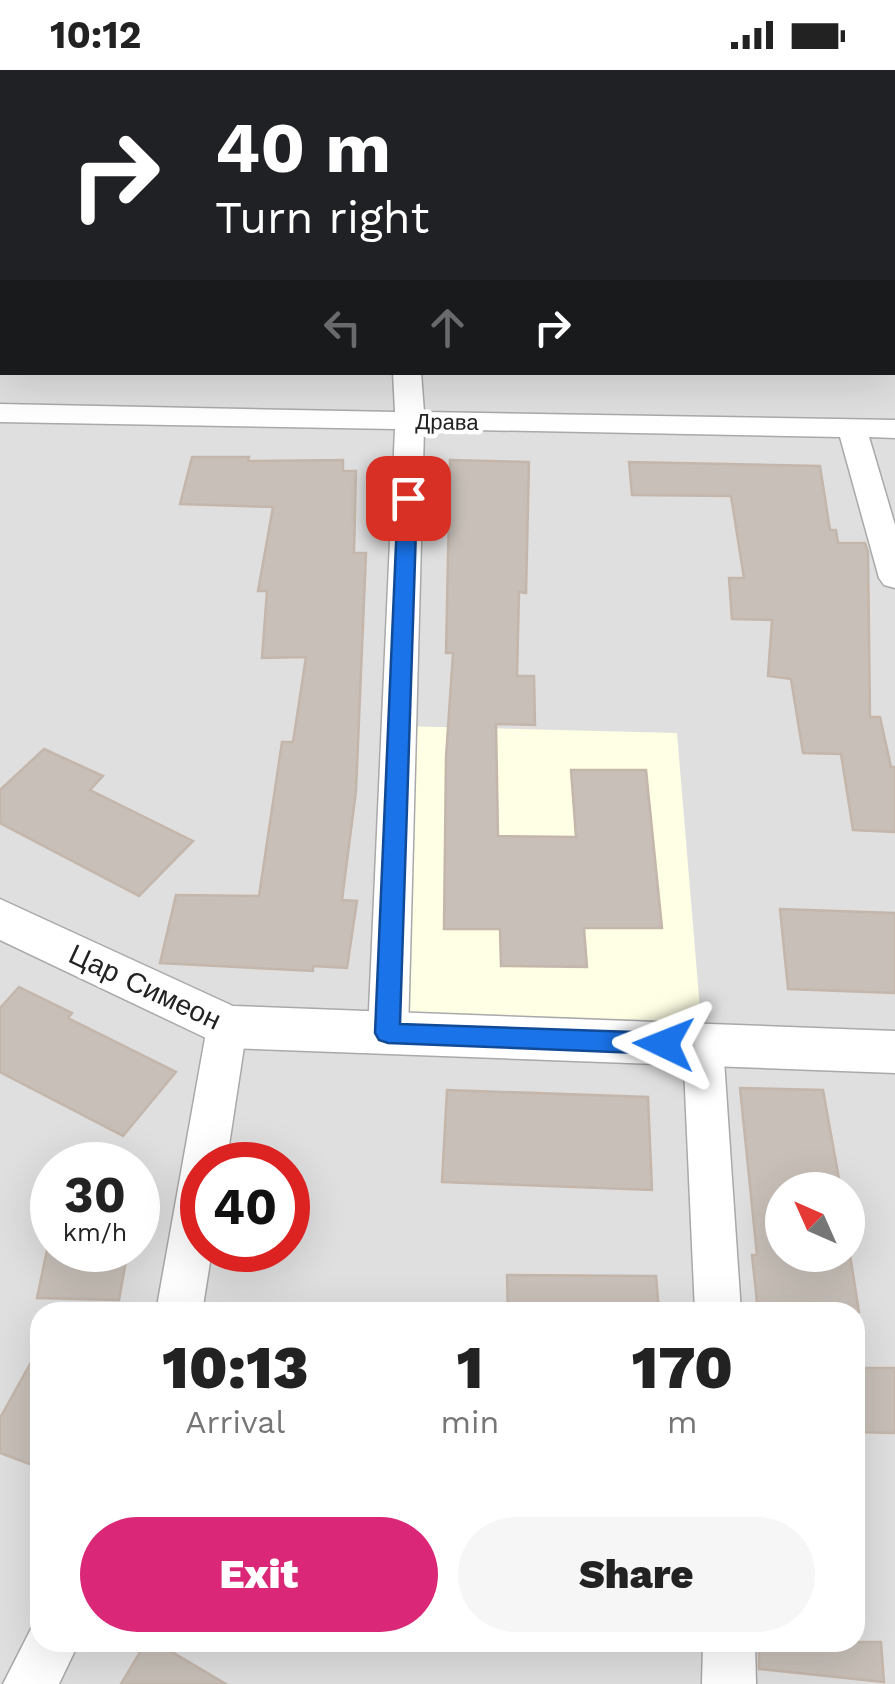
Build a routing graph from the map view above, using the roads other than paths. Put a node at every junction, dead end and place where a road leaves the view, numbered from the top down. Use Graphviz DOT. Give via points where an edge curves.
graph roads {
  1 [pos="407,375"];
  2 [pos="0,414"];
  3 [pos="410,422"];
  4 [pos="852,428"];
  5 [pos="895,429"];
  6 [pos="895,578"];
  7 [pos="0,918"];
  8 [pos="227,1028"];
  9 [pos="388,1033"];
  10 [pos="704,1045"];
  11 [pos="895,1052"];
  12 [pos="207,1142"];
  13 [pos="186,1272"];
  14 [pos="182,1302"];
  15 [pos="717,1302"];
  16 [pos="48,1652"];
  17 [pos="729,1652"];
  18 [pos="30,1684"];
  19 [pos="729,1684"];
  1 -- 3 [label="street"];
  2 -- 3 [label="street, Драва"];
  3 -- 4 [label="street, Драва"];
  3 -- 9 [label="street"];
  4 -- 5 [label="street, Драва"];
  4 -- 6 [label="street"];
  7 -- 8 [label="street, Цар Симеон"];
  8 -- 9 [label="street, Цар Симеон"];
  8 -- 12 [label="street"];
  9 -- 10 [label="street, Цар Симеон"];
  10 -- 11 [label="street, Цар Симеон"];
  10 -- 15 [label="street"];
  13 -- 14 [label="street"];
  16 -- 18 [label="street"];
  17 -- 19 [label="street"];
}
